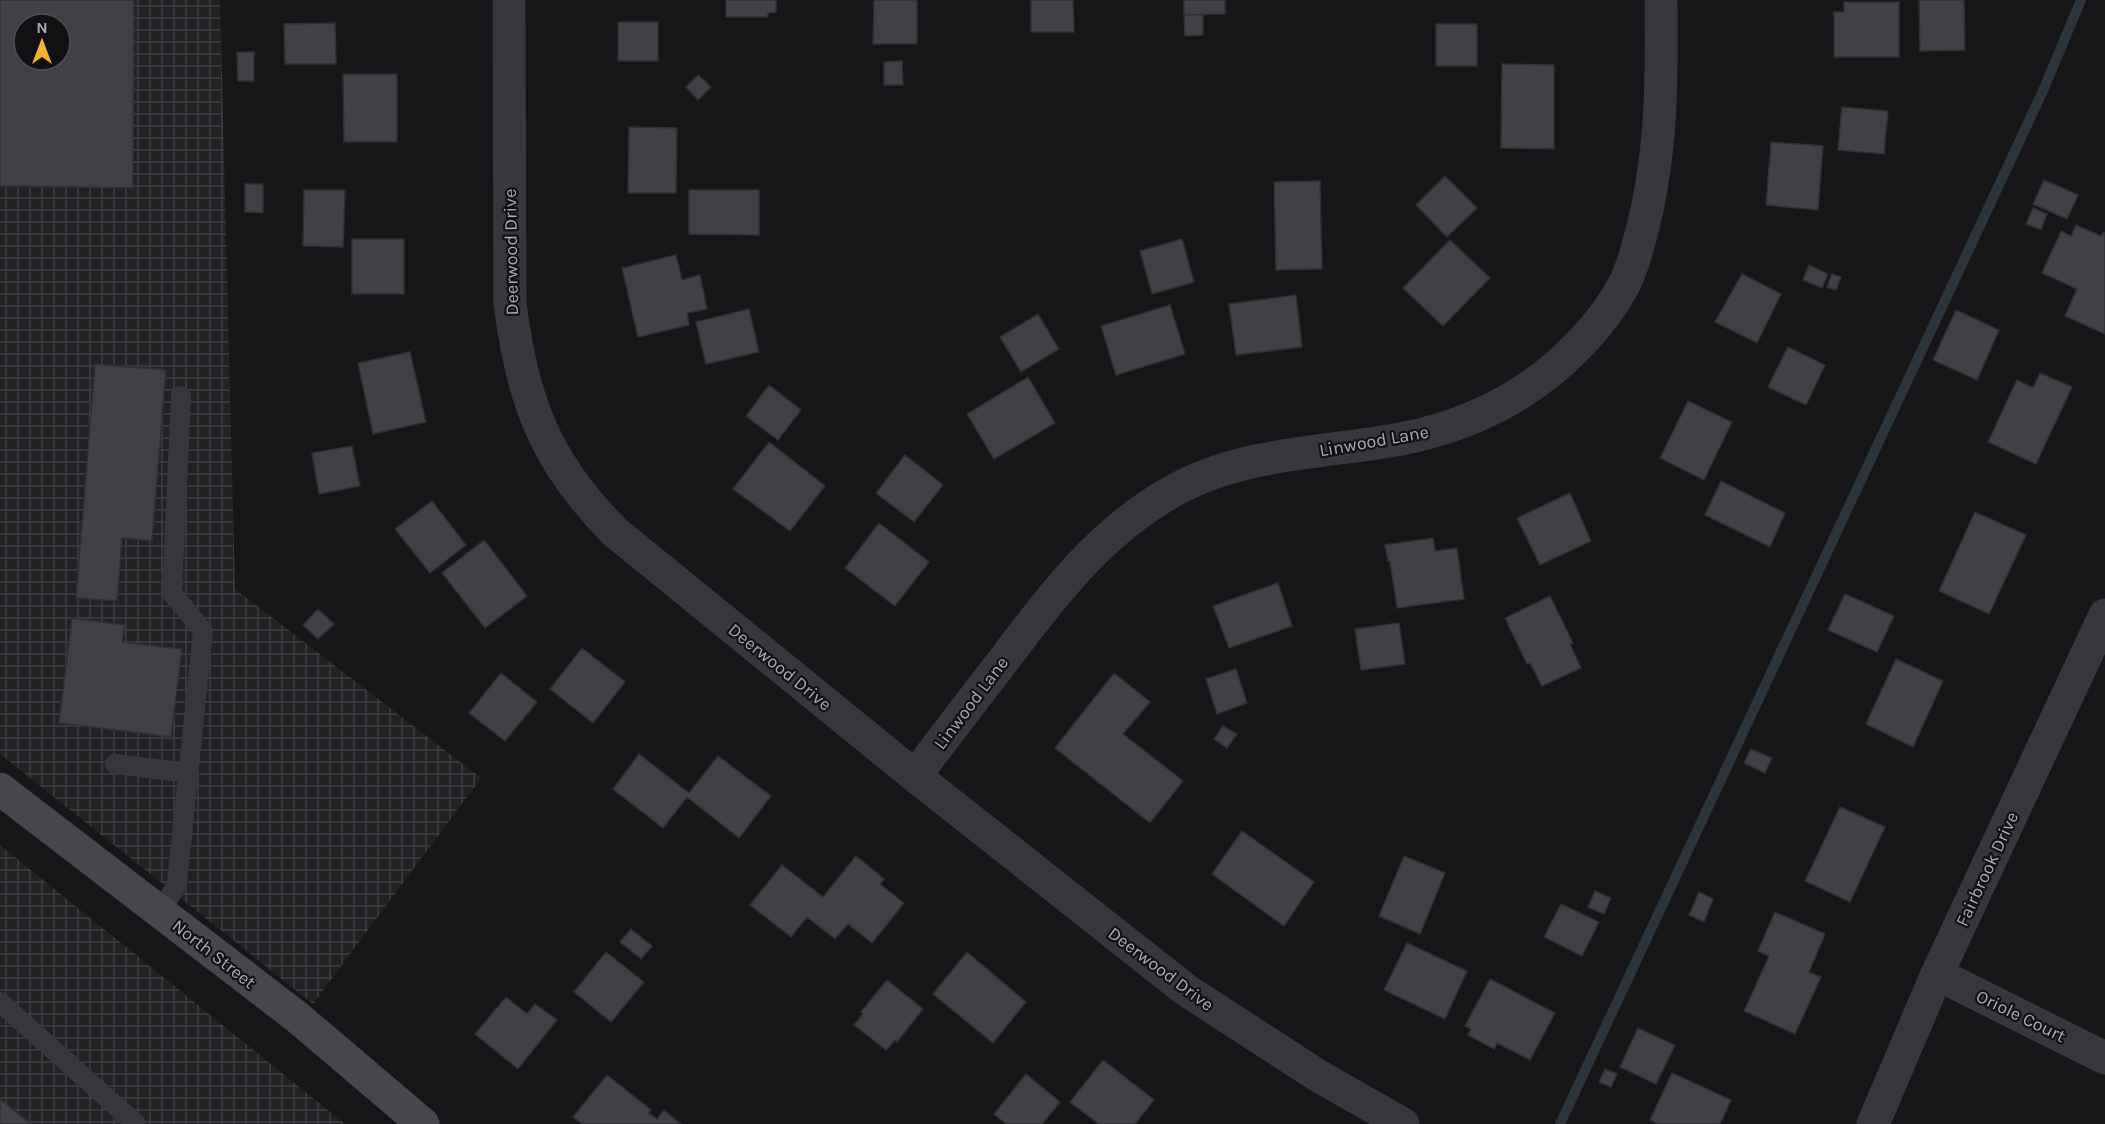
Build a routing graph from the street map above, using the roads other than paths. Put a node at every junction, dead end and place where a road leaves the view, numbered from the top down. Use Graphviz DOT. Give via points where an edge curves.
graph roads {
  1 [pos="509,0"];
  2 [pos="1661,0"];
  3 [pos="181,396"];
  4 [pos="2105,615"];
  5 [pos="115,764"];
  6 [pos="189,773"];
  7 [pos="915,776"];
  8 [pos="0,789"];
  9 [pos="161,913"];
  10 [pos="1937,974"];
  11 [pos="0,1002"];
  12 [pos="2105,1058"];
  13 [pos="136,1124"];
  14 [pos="423,1124"];
  15 [pos="1403,1124"];
  16 [pos="1873,1124"];
  1 -- 7 [label="street, Deerwood Drive" via="510,303 516,349 527,389 555,459 592,510 615,532"];
  2 -- 7 [label="street, Linwood Lane" via="1660,126 1651,200 1623,287 1597,325 1566,358 1534,385 1458,425 1217,471 1146,506 1084,560 1054,593"];
  3 -- 6 [label="lane" via="172,593 203,631"];
  4 -- 10 [label="street, Fairbrook Drive"];
  5 -- 6 [label="lane"];
  6 -- 9 [label="lane" via="177,883"];
  7 -- 15 [label="street, Deerwood Drive" via="1186,990 1317,1075"];
  8 -- 9 [label="street, North Street"];
  9 -- 14 [label="street, North Street" via="297,1017"];
  10 -- 12 [label="street, Oriole Court"];
  10 -- 16 [label="street, Fairbrook Drive"];
  11 -- 13 [label="lane"];
}
